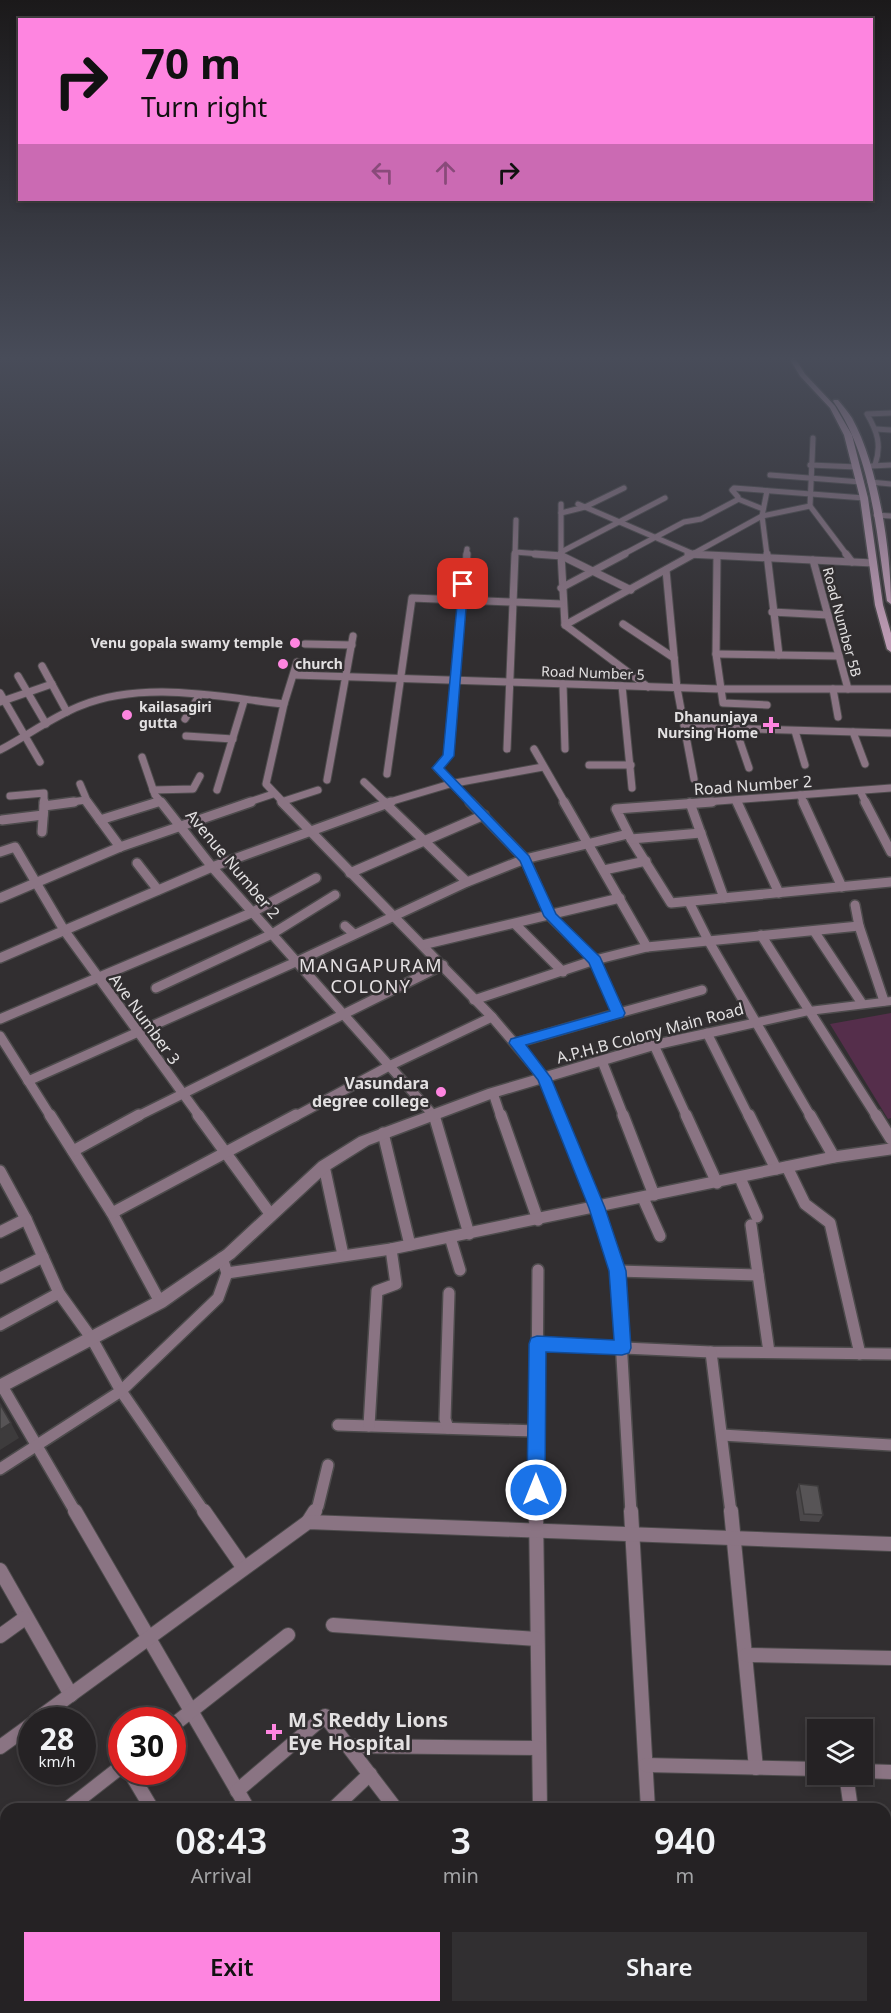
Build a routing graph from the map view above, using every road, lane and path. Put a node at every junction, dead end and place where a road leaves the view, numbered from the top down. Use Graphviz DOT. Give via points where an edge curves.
graph roads {
  1 [pos="811,452"];
  2 [pos="858,452"];
  3 [pos="862,452"];
  4 [pos="877,452"];
  5 [pos="810,465"];
  6 [pos="891,465"];
  7 [pos="866,466"];
  8 [pos="770,476"];
  9 [pos="811,478"];
  10 [pos="861,482"];
  11 [pos="870,482"];
  12 [pos="891,484"];
  13 [pos="624,488"];
  14 [pos="767,491"];
  15 [pos="810,495"];
  16 [pos="665,498"];
  17 [pos="864,498"];
  18 [pos="738,499"];
  19 [pos="561,504"];
  20 [pos="578,504"];
  21 [pos="810,506"];
  22 [pos="585,507"];
  23 [pos="763,512"];
  24 [pos="561,513"];
  25 [pos="876,515"];
  26 [pos="891,516"];
  27 [pos="516,519"];
  28 [pos="619,522"];
  29 [pos="870,538"];
  30 [pos="655,539"];
  31 [pos="880,540"];
  32 [pos="466,549"];
  33 [pos="515,552"];
  34 [pos="563,554"];
  35 [pos="691,555"];
  36 [pos="717,556"];
  37 [pos="887,556"];
  38 [pos="768,558"];
  39 [pos="813,560"];
  40 [pos="852,562"];
  41 [pos="873,563"];
  42 [pos="666,570"];
  43 [pos="595,572"];
  44 [pos="561,588"];
  45 [pos="631,590"];
  46 [pos="462,601"];
  47 [pos="891,601"];
  48 [pos="511,603"];
  49 [pos="562,604"];
  50 [pos="772,612"];
  51 [pos="828,615"];
  52 [pos="623,624"];
  53 [pos="565,625"];
  54 [pos="353,636"];
  55 [pos="304,644"];
  56 [pos="352,645"];
  57 [pos="891,649"];
  58 [pos="716,654"];
  59 [pos="779,655"];
  60 [pos="839,656"];
  61 [pos="674,658"];
  62 [pos="297,662"];
  63 [pos="42,666"];
  64 [pos="294,675"];
  65 [pos="18,676"];
  66 [pos="346,678"];
  67 [pos="400,679"];
  68 [pos="455,681"];
  69 [pos="510,683"];
  70 [pos="52,684"];
  71 [pos="563,684"];
  72 [pos="622,686"];
  73 [pos="648,687"];
  74 [pos="677,688"];
  75 [pos="719,689"];
  76 [pos="833,689"];
  77 [pos="848,689"];
  78 [pos="891,689"];
  79 [pos="28,693"];
  80 [pos="199,696"];
  81 [pos="2,699"];
  82 [pos="244,700"];
  83 [pos="284,704"];
  84 [pos="767,705"];
  85 [pos="67,712"];
  86 [pos="838,717"];
  87 [pos="186,719"];
  88 [pos="46,724"];
  89 [pos="686,727"];
  90 [pos="736,730"];
  91 [pos="795,731"];
  92 [pos="853,732"];
  93 [pos="891,733"];
  94 [pos="186,736"];
  95 [pos="27,737"];
  96 [pos="233,739"];
  97 [pos="534,749"];
  98 [pos="565,749"];
  99 [pos="0,750"];
  100 [pos="507,750"];
  101 [pos="142,757"];
  102 [pos="40,762"];
  103 [pos="866,764"];
  104 [pos="589,765"];
  105 [pos="631,765"];
  106 [pos="805,765"];
  107 [pos="543,767"];
  108 [pos="750,768"];
  109 [pos="387,774"];
  110 [pos="200,776"];
  111 [pos="694,779"];
  112 [pos="327,780"];
  113 [pos="364,782"];
  114 [pos="80,783"];
  115 [pos="450,784"];
  116 [pos="633,788"];
  117 [pos="891,788"];
  118 [pos="153,790"];
  119 [pos="217,790"];
  120 [pos="318,790"];
  121 [pos="860,791"];
  122 [pos="273,794"];
  123 [pos="800,795"];
  124 [pos="10,796"];
  125 [pos="86,800"];
  126 [pos="736,800"];
  127 [pos="160,801"];
  128 [pos="281,802"];
  129 [pos="387,803"];
  130 [pos="690,803"];
  131 [pos="44,811"];
  132 [pos="484,815"];
  133 [pos="2,820"];
  134 [pos="100,820"];
  135 [pos="181,824"];
  136 [pos="42,832"];
  137 [pos="310,832"];
  138 [pos="701,833"];
  139 [pos="629,836"];
  140 [pos="425,841"];
  141 [pos="588,843"];
  142 [pos="120,847"];
  143 [pos="0,852"];
  144 [pos="891,852"];
  145 [pos="525,859"];
  146 [pos="646,861"];
  147 [pos="137,863"];
  148 [pos="212,867"];
  149 [pos="604,870"];
  150 [pos="350,873"];
  151 [pos="316,878"];
  152 [pos="467,882"];
  153 [pos="891,882"];
  154 [pos="35,884"];
  155 [pos="842,887"];
  156 [pos="158,890"];
  157 [pos="779,893"];
  158 [pos="335,895"];
  159 [pos="0,898"];
  160 [pos="620,898"];
  161 [pos="724,898"];
  162 [pos="689,902"];
  163 [pos="855,905"];
  164 [pos="251,913"];
  165 [pos="392,915"];
  166 [pos="550,916"];
  167 [pos="515,924"];
  168 [pos="345,926"];
  169 [pos="859,926"];
  170 [pos="64,930"];
  171 [pos="814,931"];
  172 [pos="272,934"];
  173 [pos="354,934"];
  174 [pos="761,935"];
  175 [pos="708,940"];
  176 [pos="422,945"];
  177 [pos="647,947"];
  178 [pos="0,958"];
  179 [pos="595,960"];
  180 [pos="298,961"];
  181 [pos="443,965"];
  182 [pos="563,972"];
  183 [pos="96,977"];
  184 [pos="156,988"];
  185 [pos="702,990"];
  186 [pos="474,1000"];
  187 [pos="888,1001"];
  188 [pos="861,1002"];
  189 [pos="809,1011"];
  190 [pos="618,1013"];
  191 [pos="345,1014"];
  192 [pos="492,1017"];
  193 [pos="0,1019"];
  194 [pos="758,1021"];
  195 [pos="136,1032"];
  196 [pos="706,1033"];
  197 [pos="0,1036"];
  198 [pos="516,1043"];
  199 [pos="654,1045"];
  200 [pos="602,1061"];
  201 [pos="391,1065"];
  202 [pos="544,1078"];
  203 [pos="28,1081"];
  204 [pos="180,1093"];
  205 [pos="493,1093"];
  206 [pos="435,1116"];
  207 [pos="383,1133"];
  208 [pos="891,1139"];
  209 [pos="891,1149"];
  210 [pos="73,1150"];
  211 [pos="225,1153"];
  212 [pos="834,1157"];
  213 [pos="324,1166"];
  214 [pos="781,1168"];
  215 [pos="0,1171"];
  216 [pos="740,1178"];
  217 [pos="717,1183"];
  218 [pos="11,1190"];
  219 [pos="0,1195"];
  220 [pos="654,1195"];
  221 [pos="643,1198"];
  222 [pos="597,1208"];
  223 [pos="112,1213"];
  224 [pos="271,1215"];
  225 [pos="26,1219"];
  226 [pos="538,1220"];
  227 [pos="0,1232"];
  228 [pos="470,1234"];
  229 [pos="660,1236"];
  230 [pos="450,1237"];
  231 [pos="410,1245"];
  232 [pos="391,1249"];
  233 [pos="343,1255"];
  234 [pos="43,1257"];
  235 [pos="222,1258"];
  236 [pos="460,1270"];
  237 [pos="538,1270"];
  238 [pos="617,1271"];
  239 [pos="227,1273"];
  240 [pos="758,1275"];
  241 [pos="0,1278"];
  242 [pos="59,1293"];
  243 [pos="449,1293"];
  244 [pos="160,1302"];
  245 [pos="0,1325"];
  246 [pos="92,1339"];
  247 [pos="537,1344"];
  248 [pos="622,1348"];
  249 [pos="711,1352"];
  250 [pos="769,1352"];
  251 [pos="860,1354"];
  252 [pos="891,1354"];
  253 [pos="1,1387"];
  254 [pos="121,1391"];
  255 [pos="338,1425"];
  256 [pos="369,1426"];
  257 [pos="448,1428"];
  258 [pos="537,1431"];
  259 [pos="722,1435"];
  260 [pos="891,1445"];
  261 [pos="37,1447"];
  262 [pos="328,1465"];
  263 [pos="0,1469"];
  264 [pos="308,1522"];
  265 [pos="536,1529"];
  266 [pos="633,1532"];
  267 [pos="735,1536"];
  268 [pos="891,1544"];
  269 [pos="243,1567"];
  270 [pos="0,1570"];
  271 [pos="25,1618"];
  272 [pos="333,1625"];
  273 [pos="288,1635"];
  274 [pos="0,1636"];
  275 [pos="150,1637"];
  276 [pos="537,1639"];
  277 [pos="746,1655"];
  278 [pos="891,1658"];
  279 [pos="71,1695"];
  280 [pos="54,1707"];
  281 [pos="191,1711"];
  282 [pos="186,1715"];
  283 [pos="18,1734"];
  284 [pos="349,1746"];
  285 [pos="0,1747"];
  286 [pos="538,1748"];
  287 [pos="646,1764"];
  288 [pos="756,1768"];
  289 [pos="807,1769"];
  290 [pos="873,1771"];
  291 [pos="891,1772"];
  292 [pos="370,1774"];
  293 [pos="108,1777"];
  294 [pos="138,1785"];
  295 [pos="848,1785"];
  296 [pos="237,1791"];
  297 [pos="75,1803"];
  298 [pos="148,1803"];
  299 [pos="244,1803"];
  300 [pos="339,1803"];
  301 [pos="392,1803"];
  302 [pos="540,1803"];
  303 [pos="648,1803"];
  304 [pos="850,1803"];
  1 -- 5 [label="street"];
  2 -- 7 [label="main road"];
  3 -- 7 [label="main road"];
  4 -- 7 [label="street"];
  5 -- 7 [label="street"];
  5 -- 9 [label="street"];
  6 -- 7 [label="street"];
  7 -- 10 [label="main road"];
  7 -- 11 [label="main road"];
  8 -- 9 [label="street"];
  9 -- 10 [label="street"];
  9 -- 15 [label="street"];
  10 -- 17 [label="main road"];
  11 -- 12 [label="street"];
  11 -- 25 [label="main road"];
  13 -- 22 [label="street"];
  14 -- 15 [label="street"];
  14 -- 18 [label="street" via="732,489"];
  14 -- 23 [label="street"];
  15 -- 17 [label="street"];
  15 -- 21 [label="street"];
  16 -- 28 [label="street"];
  17 -- 29 [label="main road"];
  18 -- 23 [label="street"];
  18 -- 30 [label="street"];
  19 -- 24 [label="street"];
  20 -- 22 [label="street"];
  21 -- 23 [label="street"];
  21 -- 40 [label="street"];
  22 -- 24 [label="street"];
  22 -- 28 [label="street"];
  23 -- 35 [label="street"];
  23 -- 38 [label="street"];
  24 -- 34 [label="street"];
  25 -- 26 [label="street"];
  25 -- 31 [label="main road"];
  27 -- 33 [label="street"];
  28 -- 30 [label="street"];
  28 -- 34 [label="street"];
  29 -- 31 [label="main road"];
  29 -- 41 [label="main road"];
  30 -- 35 [label="street"];
  30 -- 43 [label="street"];
  31 -- 37 [label="main road"];
  32 -- 46 [label="street"];
  33 -- 34 [label="street"];
  33 -- 48 [label="street"];
  34 -- 43 [label="street"];
  34 -- 44 [label="street"];
  35 -- 36 [label="street"];
  35 -- 42 [label="street"];
  36 -- 38 [label="street"];
  36 -- 58 [label="street"];
  37 -- 47 [label="main road"];
  38 -- 39 [label="street"];
  38 -- 50 [label="street"];
  39 -- 40 [label="street"];
  39 -- 51 [label="street, Road Number 5B"];
  40 -- 41 [label="street"];
  41 -- 57 [label="main road"];
  42 -- 45 [label="street"];
  42 -- 61 [label="street"];
  43 -- 44 [label="street"];
  43 -- 45 [label="street"];
  44 -- 49 [label="street"];
  45 -- 53 [label="street"];
  46 -- 48 [label="street"];
  46 -- 67 [label="street" via="412,598"];
  46 -- 68 [label="street"];
  48 -- 49 [label="street"];
  48 -- 69 [label="street"];
  49 -- 53 [label="street"];
  50 -- 51 [label="street"];
  50 -- 59 [label="street"];
  51 -- 60 [label="street, Road Number 5B"];
  52 -- 61 [label="street"];
  53 -- 73 [label="street"];
  54 -- 56 [label="street"];
  55 -- 56 [label="street"];
  56 -- 66 [label="street"];
  58 -- 59 [label="street"];
  58 -- 75 [label="street"];
  59 -- 60 [label="street"];
  60 -- 77 [label="street, Road Number 5B"];
  61 -- 74 [label="street"];
  62 -- 64 [label="street"];
  63 -- 70 [label="street"];
  64 -- 66 [label="street, Road Number 5"];
  64 -- 83 [label="street"];
  65 -- 79 [label="street"];
  66 -- 67 [label="street, Road Number 5"];
  66 -- 112 [label="street"];
  67 -- 68 [label="street, Road Number 5"];
  67 -- 109 [label="street"];
  68 -- 69 [label="street, Road Number 5"];
  68 -- 115 [label="street" via="448,756 437,766"];
  69 -- 71 [label="street, Road Number 5"];
  69 -- 100 [label="street"];
  70 -- 79 [label="street"];
  70 -- 85 [label="street"];
  71 -- 72 [label="street, Road Number 5"];
  71 -- 98 [label="street"];
  72 -- 73 [label="street, Road Number 5"];
  72 -- 105 [label="street"];
  73 -- 74 [label="street, Road Number 5"];
  74 -- 75 [label="street, Road Number 5"];
  74 -- 89 [label="street"];
  75 -- 76 [label="street, Road Number 5"];
  75 -- 84 [label="street" via="723,703"];
  76 -- 77 [label="street, Road Number 5"];
  76 -- 86 [label="street"];
  77 -- 78 [label="street, Road Number 5"];
  79 -- 81 [label="street"];
  79 -- 88 [label="street"];
  80 -- 82 [label="street"];
  80 -- 85 [label="street" via="113,696"];
  80 -- 87 [label="street"];
  81 -- 95 [label="street"];
  82 -- 83 [label="street"];
  82 -- 96 [label="street"];
  83 -- 122 [label="street" via="266,784"];
  85 -- 88 [label="street"];
  88 -- 95 [label="street"];
  89 -- 90 [label="street"];
  89 -- 111 [label="street"];
  90 -- 91 [label="street"];
  90 -- 108 [label="street"];
  91 -- 92 [label="street"];
  91 -- 106 [label="street"];
  92 -- 93 [label="street"];
  92 -- 103 [label="street"];
  94 -- 96 [label="street"];
  95 -- 99 [label="street"];
  95 -- 102 [label="street"];
  96 -- 119 [label="street"];
  97 -- 107 [label="street"];
  101 -- 118 [label="street, Avenue Number 2"];
  104 -- 105 [label="street"];
  105 -- 116 [label="street"];
  107 -- 115 [label="street"];
  107 -- 141 [label="street"];
  110 -- 118 [label="street" via="193,789"];
  113 -- 129 [label="street"];
  114 -- 125 [label="street"];
  115 -- 129 [label="street"];
  115 -- 132 [label="street"];
  117 -- 121 [label="street, Road Number 2"];
  118 -- 127 [label="street, Avenue Number 2"];
  120 -- 128 [label="street"];
  121 -- 123 [label="street, Road Number 2"];
  121 -- 144 [label="street"];
  122 -- 128 [label="street"];
  122 -- 135 [label="street"];
  123 -- 126 [label="street, Road Number 2"];
  123 -- 155 [label="street"];
  124 -- 131 [label="street" via="44,793"];
  125 -- 131 [label="street"];
  125 -- 134 [label="street"];
  126 -- 130 [label="street, Road Number 2"];
  126 -- 157 [label="street"];
  127 -- 134 [label="street"];
  127 -- 135 [label="street, Avenue Number 2"];
  128 -- 137 [label="street"];
  129 -- 137 [label="street"];
  129 -- 140 [label="street"];
  130 -- 138 [label="street"];
  130 -- 139 [label="street, Road Number 2" via="616,809"];
  131 -- 133 [label="street"];
  131 -- 136 [label="street"];
  132 -- 140 [label="street"];
  132 -- 145 [label="street"];
  134 -- 142 [label="street"];
  135 -- 142 [label="street"];
  135 -- 148 [label="street, Avenue Number 2"];
  137 -- 148 [label="street"];
  137 -- 150 [label="street"];
  138 -- 139 [label="street"];
  138 -- 161 [label="street"];
  139 -- 141 [label="street"];
  139 -- 146 [label="street"];
  140 -- 150 [label="street"];
  140 -- 152 [label="street"];
  141 -- 145 [label="street"];
  141 -- 149 [label="street"];
  142 -- 154 [label="street"];
  143 -- 154 [label="street, Ave Number 3" via="15,847"];
  145 -- 152 [label="street"];
  145 -- 166 [label="street"];
  146 -- 149 [label="street"];
  146 -- 162 [label="street" via="671,903"];
  147 -- 156 [label="street"];
  148 -- 156 [label="street"];
  148 -- 164 [label="street, Avenue Number 2"];
  149 -- 160 [label="street"];
  150 -- 165 [label="street"];
  151 -- 164 [label="street"];
  152 -- 165 [label="street"];
  153 -- 155 [label="street"];
  154 -- 159 [label="street"];
  154 -- 170 [label="street, Ave Number 3"];
  155 -- 157 [label="street"];
  156 -- 170 [label="street"];
  157 -- 161 [label="street"];
  158 -- 172 [label="street"];
  160 -- 166 [label="street"];
  160 -- 177 [label="street"];
  161 -- 162 [label="street"];
  162 -- 175 [label="street"];
  163 -- 169 [label="street"];
  164 -- 172 [label="street, Avenue Number 2"];
  164 -- 183 [label="street"];
  165 -- 173 [label="street"];
  165 -- 176 [label="street"];
  166 -- 167 [label="street"];
  166 -- 179 [label="street"];
  167 -- 176 [label="street"];
  167 -- 182 [label="street"];
  168 -- 173 [label="street"];
  169 -- 171 [label="street"];
  169 -- 187 [label="street"];
  170 -- 178 [label="street"];
  170 -- 183 [label="street, Ave Number 3"];
  171 -- 174 [label="street"];
  171 -- 188 [label="street"];
  172 -- 180 [label="street, Avenue Number 2"];
  172 -- 184 [label="street"];
  173 -- 180 [label="street"];
  174 -- 175 [label="street"];
  174 -- 189 [label="street"];
  175 -- 177 [label="street"];
  175 -- 194 [label="street"];
  176 -- 181 [label="street"];
  177 -- 179 [label="street"];
  179 -- 182 [label="street"];
  179 -- 190 [label="street"];
  180 -- 191 [label="street, Avenue Number 2"];
  180 -- 195 [label="street"];
  181 -- 186 [label="street"];
  181 -- 191 [label="street"];
  182 -- 186 [label="street"];
  183 -- 193 [label="street"];
  183 -- 195 [label="street, Ave Number 3"];
  185 -- 190 [label="street"];
  186 -- 192 [label="street"];
  187 -- 188 [label="street, A.P.H.B Colony Main Road"];
  188 -- 189 [label="street, A.P.H.B Colony Main Road"];
  189 -- 194 [label="street, A.P.H.B Colony Main Road"];
  189 -- 208 [label="street"];
  190 -- 198 [label="street"];
  191 -- 201 [label="street, Avenue Number 2"];
  191 -- 204 [label="street"];
  192 -- 198 [label="street"];
  192 -- 201 [label="street"];
  194 -- 196 [label="street, A.P.H.B Colony Main Road"];
  194 -- 212 [label="street"];
  195 -- 203 [label="street"];
  195 -- 204 [label="street, Ave Number 3"];
  196 -- 199 [label="street, A.P.H.B Colony Main Road"];
  196 -- 214 [label="street"];
  197 -- 203 [label="street"];
  198 -- 202 [label="street"];
  199 -- 200 [label="street, A.P.H.B Colony Main Road"];
  199 -- 217 [label="street"];
  200 -- 202 [label="street, A.P.H.B Colony Main Road"];
  200 -- 220 [label="street"];
  201 -- 206 [label="street, Avenue Number 2"];
  201 -- 211 [label="street"];
  202 -- 205 [label="street, A.P.H.B Colony Main Road"];
  202 -- 222 [label="street"];
  203 -- 210 [label="street"];
  204 -- 210 [label="street"];
  204 -- 211 [label="street, Ave Number 3"];
  205 -- 206 [label="street, A.P.H.B Colony Main Road"];
  205 -- 226 [label="street"];
  206 -- 207 [label="street, A.P.H.B Colony Main Road"];
  206 -- 228 [label="street"];
  207 -- 213 [label="street, A.P.H.B Colony Main Road" via="348,1149"];
  207 -- 231 [label="street"];
  209 -- 212 [label="street"];
  210 -- 223 [label="street"];
  211 -- 223 [label="street"];
  211 -- 224 [label="street, Ave Number 3"];
  212 -- 214 [label="street"];
  213 -- 224 [label="street, A.P.H.B Colony Main Road"];
  213 -- 233 [label="street"];
  214 -- 216 [label="street"];
  214 -- 251 [label="street" via="805,1204 830,1223"];
  215 -- 218 [label="street"];
  216 -- 217 [label="street"];
  216 -- 240 [label="street" via="754,1221"];
  217 -- 220 [label="street"];
  218 -- 219 [label="street"];
  218 -- 225 [label="street"];
  220 -- 221 [label="street"];
  221 -- 222 [label="street"];
  221 -- 229 [label="street"];
  222 -- 226 [label="street"];
  222 -- 238 [label="street"];
  223 -- 244 [label="street"];
  224 -- 235 [label="street, A.P.H.B Colony Main Road"];
  225 -- 227 [label="street"];
  225 -- 234 [label="street"];
  226 -- 228 [label="street"];
  228 -- 230 [label="street"];
  230 -- 231 [label="street"];
  230 -- 236 [label="street"];
  231 -- 232 [label="street"];
  232 -- 233 [label="street"];
  232 -- 256 [label="street" via="396,1284 377,1291"];
  233 -- 239 [label="street"];
  234 -- 241 [label="street"];
  234 -- 242 [label="street"];
  235 -- 239 [label="street"];
  235 -- 244 [label="street, A.P.H.B Colony Main Road"];
  237 -- 247 [label="street"];
  238 -- 240 [label="street"];
  238 -- 248 [label="street"];
  239 -- 254 [label="street" via="218,1298"];
  240 -- 250 [label="street"];
  242 -- 245 [label="street"];
  242 -- 246 [label="street"];
  243 -- 257 [label="street" via="445,1419"];
  244 -- 246 [label="street, A.P.H.B Colony Main Road"];
  246 -- 253 [label="street, A.P.H.B Colony Main Road"];
  246 -- 254 [label="street"];
  247 -- 248 [label="street"];
  247 -- 258 [label="street"];
  248 -- 249 [label="street"];
  248 -- 266 [label="street"];
  249 -- 250 [label="street"];
  249 -- 259 [label="street"];
  250 -- 251 [label="street"];
  251 -- 252 [label="street"];
  253 -- 261 [label="street"];
  254 -- 261 [label="street"];
  254 -- 269 [label="street"];
  255 -- 256 [label="street"];
  256 -- 257 [label="street"];
  257 -- 258 [label="street"];
  258 -- 265 [label="street"];
  259 -- 260 [label="street"];
  259 -- 267 [label="street"];
  261 -- 263 [label="street"];
  261 -- 275 [label="street"];
  262 -- 264 [label="street" via="318,1506"];
  264 -- 265 [label="street"];
  264 -- 269 [label="street"];
  265 -- 266 [label="street"];
  265 -- 276 [label="street"];
  266 -- 267 [label="street"];
  266 -- 287 [label="street"];
  267 -- 268 [label="street"];
  267 -- 277 [label="street"];
  269 -- 275 [label="street"];
  270 -- 271 [label="street"];
  271 -- 274 [label="street"];
  271 -- 279 [label="street"];
  272 -- 276 [label="street"];
  273 -- 281 [label="street"];
  275 -- 279 [label="street"];
  275 -- 281 [label="street"];
  276 -- 286 [label="street"];
  277 -- 278 [label="street"];
  277 -- 288 [label="street"];
  279 -- 280 [label="street"];
  281 -- 282 [label="street"];
  281 -- 296 [label="street"];
  283 -- 285 [label="street"];
  284 -- 286 [label="street"];
  284 -- 292 [label="street"];
  284 -- 296 [label="street" via="325,1716"];
  286 -- 302 [label="street"];
  287 -- 288 [label="street"];
  287 -- 303 [label="street"];
  288 -- 289 [label="street"];
  290 -- 291 [label="street"];
  292 -- 300 [label="street"];
  292 -- 301 [label="street"];
  293 -- 297 [label="street"];
  294 -- 298 [label="street"];
  295 -- 304 [label="street"];
  296 -- 299 [label="street"];
}
